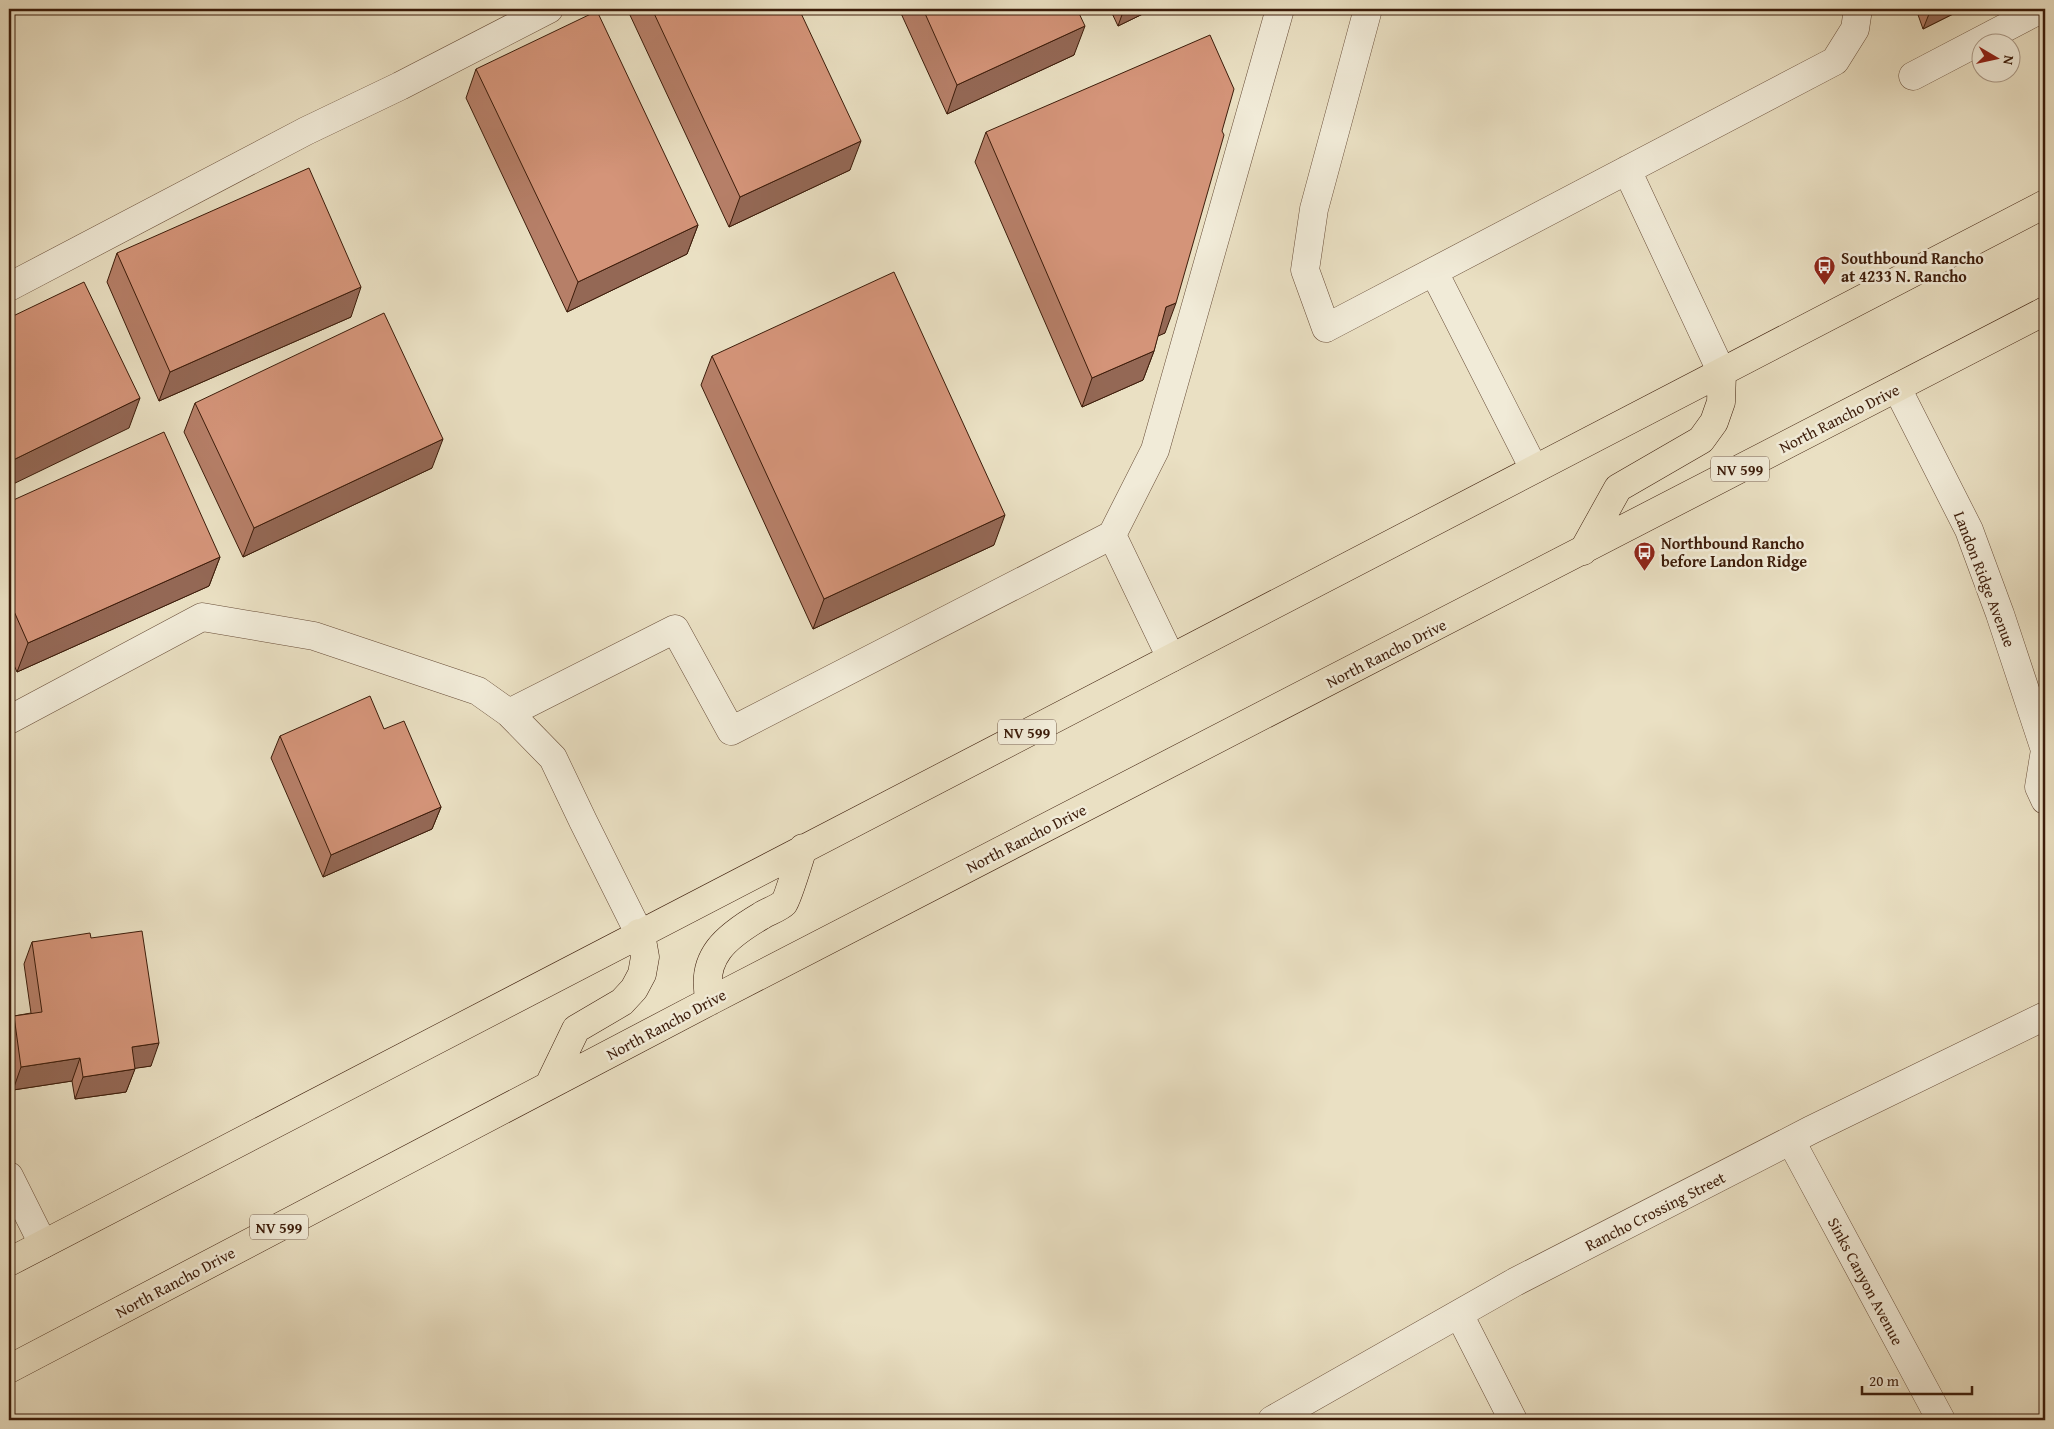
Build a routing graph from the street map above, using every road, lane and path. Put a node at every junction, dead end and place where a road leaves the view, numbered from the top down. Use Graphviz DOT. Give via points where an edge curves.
graph roads {
  1 [pos="549,9"];
  2 [pos="1280,9"];
  3 [pos="1368,9"];
  4 [pos="1858,9"];
  5 [pos="2041,9"];
  6 [pos="1913,76"];
  7 [pos="1627,170"];
  8 [pos="2045,204"];
  9 [pos="1434,272"];
  10 [pos="9,287"];
  11 [pos="2045,311"];
  12 [pos="1722,372"];
  13 [pos="1897,388"];
  14 [pos="1534,469"];
  15 [pos="1112,535"];
  16 [pos="1583,551"];
  17 [pos="1171,658"];
  18 [pos="509,713"];
  19 [pos="9,720"];
  20 [pos="2045,750"];
  21 [pos="2045,800"];
  22 [pos="804,848"];
  23 [pos="639,933"];
  24 [pos="710,1001"];
  25 [pos="2045,1016"];
  26 [pos="549,1085"];
  27 [pos="1791,1141"];
  28 [pos="9,1176"];
  29 [pos="43,1244"];
  30 [pos="9,1262"];
  31 [pos="1459,1314"];
  32 [pos="9,1369"];
  33 [pos="1272,1420"];
  34 [pos="1513,1420"];
  35 [pos="1941,1420"];
  1 -- 10 [label="street" via="306,131"];
  2 -- 15 [label="street" via="1156,450"];
  3 -- 9 [label="street" via="1314,209 1304,270 1326,328"];
  4 -- 7 [label="street" via="1855,29 1835,60"];
  5 -- 6 [label="street"];
  7 -- 9 [label="street"];
  7 -- 12 [label="street"];
  8 -- 12 [label="main road, NV 599"];
  9 -- 14 [label="street"];
  11 -- 13 [label="main road, North Rancho Drive / NV 599"];
  12 -- 14 [label="main road, NV 599"];
  12 -- 16 [label="main road" via="1721,402 1714,422 1701,440 1618,488"];
  13 -- 16 [label="main road, North Rancho Drive / NV 599"];
  13 -- 20 [label="street, Landon Ridge Avenue" via="1969,530"];
  14 -- 17 [label="main road, NV 599"];
  15 -- 17 [label="street"];
  15 -- 18 [label="street" via="732,731 675,628"];
  16 -- 24 [label="main road, North Rancho Drive / NV 599"];
  17 -- 22 [label="main road, NV 599"];
  18 -- 19 [label="street" via="478,691 314,636 202,617"];
  18 -- 23 [label="street" via="553,758"];
  20 -- 21 [label="street, Landon Ridge Avenue" via="2039,787"];
  22 -- 23 [label="main road, NV 599"];
  22 -- 24 [label="main road" via="784,902 727,938 716,953 708,971"];
  23 -- 26 [label="main road" via="645,957 642,974 634,989 622,1002 576,1029"];
  23 -- 29 [label="main road, NV 599"];
  24 -- 26 [label="main road, North Rancho Drive / NV 599"];
  25 -- 27 [label="street, Rancho Crossing Street"];
  26 -- 32 [label="main road, North Rancho Drive / NV 599"];
  27 -- 31 [label="street, Rancho Crossing Street" via="1515,1282"];
  27 -- 35 [label="street, Sinks Canyon Avenue"];
  28 -- 29 [label="street"];
  29 -- 30 [label="main road, NV 599"];
  31 -- 33 [label="street, Rancho Crossing Street"];
  31 -- 34 [label="street"];
}
